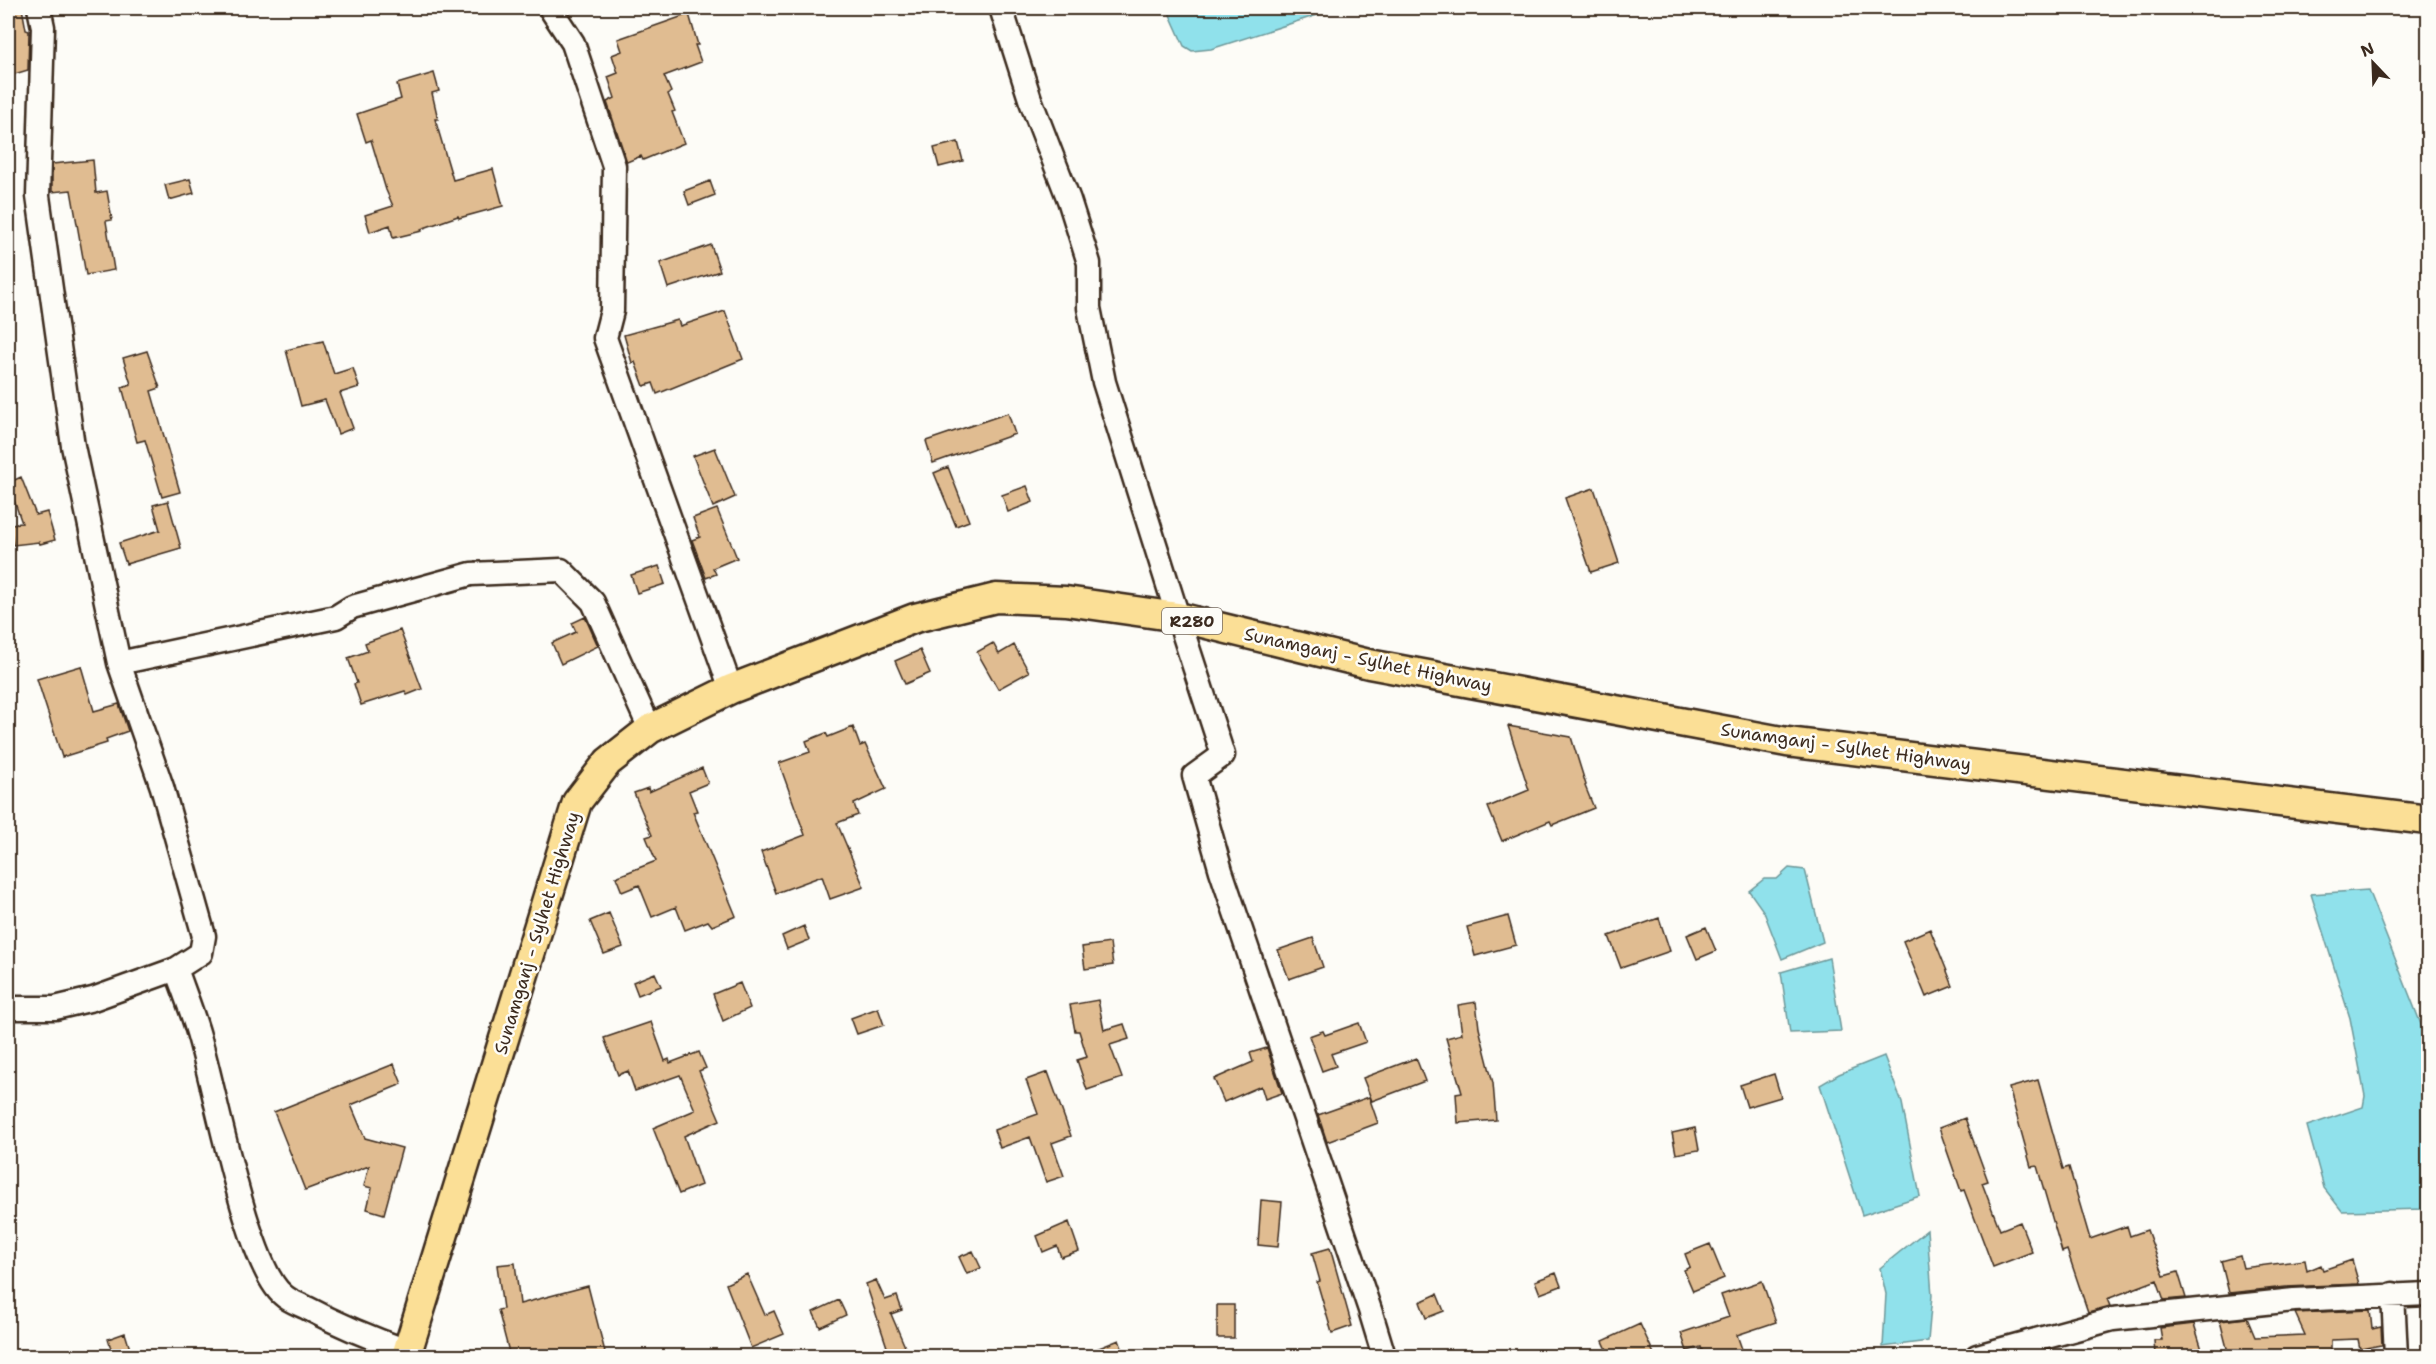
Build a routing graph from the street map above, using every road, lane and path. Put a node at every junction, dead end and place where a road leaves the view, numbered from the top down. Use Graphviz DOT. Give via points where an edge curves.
graph roads {
  1 [pos="39,8"];
  2 [pos="550,8"];
  3 [pos="1000,8"];
  4 [pos="1178,617"];
  5 [pos="119,663"];
  6 [pos="731,689"];
  7 [pos="650,729"];
  8 [pos="2428,820"];
  9 [pos="176,969"];
  10 [pos="8,1008"];
  11 [pos="2393,1294"];
  12 [pos="2428,1294"];
  13 [pos="406,1354"];
  14 [pos="1384,1356"];
  15 [pos="1977,1356"];
  16 [pos="2396,1356"];
  1 -- 5 [label="street" via="43,27 38,196 73,446"];
  2 -- 6 [label="street" via="573,43 614,166 612,311 605,339"];
  3 -- 4 [label="street" via="1089,263 1089,308 1104,382"];
  4 -- 6 [label="main road, Sunamganj - Sylhet Highway / R280" via="1066,601 996,598 915,618"];
  4 -- 8 [label="main road, Sunamganj - Sylhet Highway / R280" via="1369,664 1787,742"];
  4 -- 14 [label="street" via="1223,755 1194,776 1221,872"];
  5 -- 7 [label="street" via="336,617 352,607 471,574 561,570 593,602"];
  5 -- 9 [label="street" via="162,787 204,936 201,953"];
  6 -- 7 [label="main road, Sunamganj - Sylhet Highway / R280"];
  7 -- 13 [label="main road, Sunamganj - Sylhet Highway / R280" via="608,762 577,802"];
  9 -- 10 [label="street" via="93,999 55,1008"];
  9 -- 13 [label="street" via="197,1028 257,1250 271,1280 283,1295"];
  11 -- 12 [label="street"];
  11 -- 15 [label="street" via="2113,1319"];
  11 -- 16 [label="street"];
}
